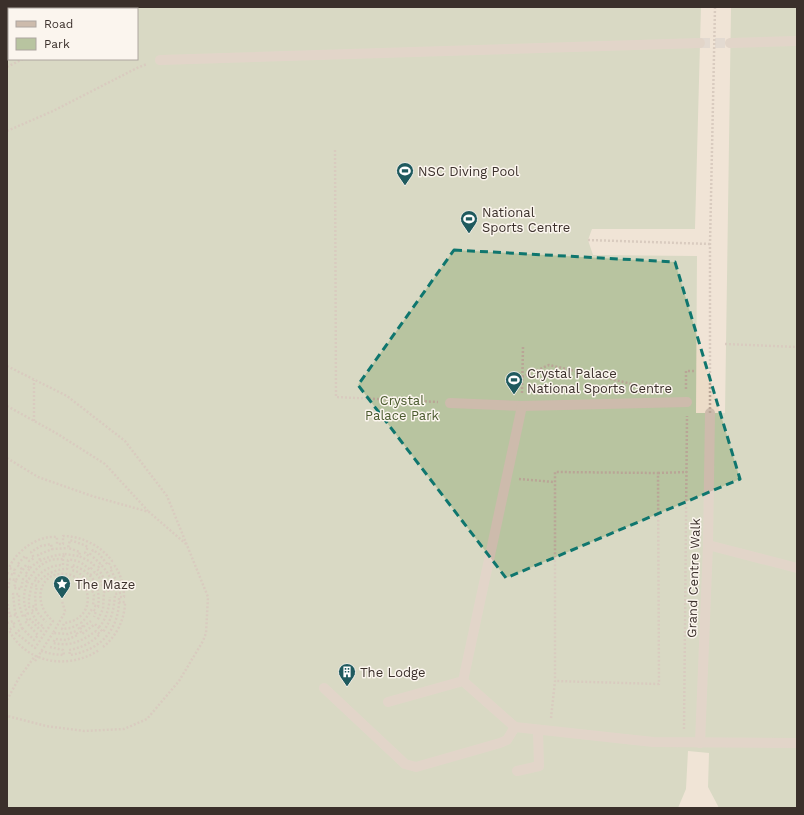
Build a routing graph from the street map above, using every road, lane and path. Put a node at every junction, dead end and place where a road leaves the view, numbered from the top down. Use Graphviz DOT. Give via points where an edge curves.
graph roads {
  1 [pos="716,7"];
  2 [pos="797,41"];
  3 [pos="700,43"];
  4 [pos="730,43"];
  5 [pos="21,60"];
  6 [pos="160,60"];
  7 [pos="7,67"];
  8 [pos="7,130"];
  9 [pos="335,150"];
  10 [pos="588,240"];
  11 [pos="710,244"];
  12 [pos="725,344"];
  13 [pos="523,347"];
  14 [pos="797,347"];
  15 [pos="7,366"];
  16 [pos="522,377"];
  17 [pos="34,380"];
  18 [pos="687,402"];
  19 [pos="450,403"];
  20 [pos="650,403"];
  21 [pos="7,406"];
  22 [pos="522,406"];
  23 [pos="710,413"];
  24 [pos="34,421"];
  25 [pos="688,437"];
  26 [pos="7,458"];
  27 [pos="687,472"];
  28 [pos="658,473"];
  29 [pos="506,478"];
  30 [pos="554,482"];
  31 [pos="149,512"];
  32 [pos="187,544"];
  33 [pos="708,545"];
  34 [pos="68,548"];
  35 [pos="52,549"];
  36 [pos="64,554"];
  37 [pos="79,556"];
  38 [pos="94,557"];
  39 [pos="63,559"];
  40 [pos="40,560"];
  41 [pos="101,564"];
  42 [pos="30,568"];
  43 [pos="797,568"];
  44 [pos="22,569"];
  45 [pos="7,572"];
  46 [pos="90,575"];
  47 [pos="30,578"];
  48 [pos="16,580"];
  49 [pos="28,582"];
  50 [pos="7,592"];
  51 [pos="110,597"];
  52 [pos="7,600"];
  53 [pos="62,601"];
  54 [pos="119,602"];
  55 [pos="36,607"];
  56 [pos="16,615"];
  57 [pos="94,617"];
  58 [pos="91,621"];
  59 [pos="97,621"];
  60 [pos="46,622"];
  61 [pos="7,623"];
  62 [pos="83,627"];
  63 [pos="99,627"];
  64 [pos="22,628"];
  65 [pos="80,629"];
  66 [pos="53,633"];
  67 [pos="50,647"];
  68 [pos="103,647"];
  69 [pos="99,650"];
  70 [pos="41,651"];
  71 [pos="36,657"];
  72 [pos="35,661"];
  73 [pos="463,681"];
  74 [pos="554,682"];
  75 [pos="324,688"];
  76 [pos="7,700"];
  77 [pos="388,702"];
  78 [pos="7,716"];
  79 [pos="514,727"];
  80 [pos="538,730"];
  81 [pos="550,731"];
  82 [pos="684,743"];
  83 [pos="700,743"];
  84 [pos="797,743"];
  85 [pos="517,771"];
  1 -- 11 [label="path, bridge"];
  2 -- 4 [label="lane"];
  3 -- 6 [label="lane"];
  5 -- 7 [label="path"];
  6 -- 8 [label="path" via="137,68 53,111"];
  9 -- 19 [label="path" via="336,397"];
  10 -- 11 [label="path"];
  11 -- 23 [label="path, bridge"];
  12 -- 14 [label="path"];
  13 -- 16 [label="path"];
  15 -- 17 [label="path"];
  16 -- 20 [label="path" via="549,365 641,386"];
  16 -- 22 [label="path"];
  17 -- 24 [label="path"];
  17 -- 32 [label="path" via="67,396 125,441 167,496"];
  18 -- 20 [label="lane"];
  19 -- 22 [label="lane"];
  20 -- 22 [label="lane"];
  21 -- 24 [label="path"];
  22 -- 29 [label="lane"];
  23 -- 33 [label="lane, Grand Centre Walk"];
  24 -- 31 [label="path" via="105,464"];
  25 -- 27 [label="path"];
  26 -- 31 [label="path" via="38,477"];
  27 -- 28 [label="path"];
  27 -- 82 [label="path"];
  28 -- 30 [label="path" via="554,472"];
  28 -- 74 [label="path" via="659,684"];
  29 -- 30 [label="path"];
  29 -- 73 [label="lane"];
  30 -- 74 [label="path"];
  31 -- 32 [label="path"];
  32 -- 78 [label="path" via="208,596 206,633 179,681 147,719 124,729 84,731 46,726"];
  33 -- 43 [label="lane"];
  33 -- 83 [label="lane, Grand Centre Walk"];
  34 -- 35 [label="path"];
  34 -- 37 [label="path" via="80,552"];
  34 -- 45 [label="path" via="70,540 88,547 85,553 89,556 93,550 108,565 112,561 91,543 63,536 63,544 57,544 57,537 53,536 32,543 23,550 9,568 15,570 14,575"];
  35 -- 40 [label="path" via="38,555"];
  35 -- 44 [label="path" via="51,544 41,546 31,552 34,558 29,561 25,556 17,565"];
  36 -- 37 [label="path"];
  36 -- 39 [label="path"];
  36 -- 40 [label="path"];
  37 -- 39 [label="path" via="94,566 90,570 78,561 68,560 67,569 50,573 38,582 34,580 51,566 63,565"];
  38 -- 41 [label="path"];
  39 -- 47 [label="path" via="51,560 35,570"];
  40 -- 42 [label="path"];
  41 -- 46 [label="path" via="97,569 102,573 108,587 103,588 95,572"];
  41 -- 59 [label="path" via="114,589 104,592 103,609"];
  42 -- 44 [label="path" via="26,565"];
  42 -- 47 [label="path" via="25,575"];
  44 -- 48 [label="path"];
  46 -- 64 [label="path" via="72,565 72,570 88,581 84,584 70,575 57,575 43,584 40,601 45,612 53,620 35,648 16,632"];
  46 -- 65 [label="path" via="98,589 98,607 93,605 94,595 90,585 85,587 88,603 83,614 70,623 64,623 62,629 77,625"];
  47 -- 49 [label="path"];
  48 -- 49 [label="path" via="14,588 21,589 23,579"];
  48 -- 50 [label="path" via="10,579"];
  49 -- 56 [label="path" via="24,599 28,614 22,617 19,594 13,594"];
  51 -- 63 [label="path" via="110,605"];
  52 -- 56 [label="path" via="10,616"];
  53 -- 66 [label="path" via="64,614"];
  54 -- 63 [label="path" via="119,598 124,597 124,590 115,566 110,568 120,593 115,594 114,608 108,625 103,632"];
  54 -- 66 [label="path" via="117,620 113,628 87,650 70,655 68,650 80,648 95,639 100,634 96,631 69,645 53,643 55,639 66,640 78,635 76,631 68,634"];
  54 -- 68 [label="path" via="125,602 121,623 111,640"];
  55 -- 55 [label="path" via="37,586 32,584 29,607"];
  55 -- 60 [label="path"];
  55 -- 64 [label="path" via="31,611 32,614 44,627 41,631 29,618 25,621 38,635 34,640"];
  56 -- 64 [label="path"];
  57 -- 62 [label="path" via="96,611 92,609 81,623"];
  58 -- 62 [label="path"];
  61 -- 71 [label="path" via="13,621 15,626 9,630 11,635"];
  62 -- 65 [label="path"];
  63 -- 65 [label="path" via="95,624 82,634"];
  66 -- 70 [label="path"];
  67 -- 70 [label="path" via="64,650 64,655"];
  69 -- 71 [label="path" via="84,658 68,662"];
  70 -- 71 [label="path"];
  71 -- 72 [label="path"];
  71 -- 76 [label="path" via="19,678"];
  73 -- 77 [label="lane"];
  73 -- 79 [label="lane"];
  74 -- 81 [label="path"];
  75 -- 79 [label="lane" via="405,764 416,767 500,743 507,740"];
  79 -- 80 [label="lane"];
  80 -- 81 [label="lane"];
  80 -- 85 [label="lane" via="539,766"];
  81 -- 82 [label="lane"];
  82 -- 83 [label="lane"];
  83 -- 84 [label="lane"];
}
